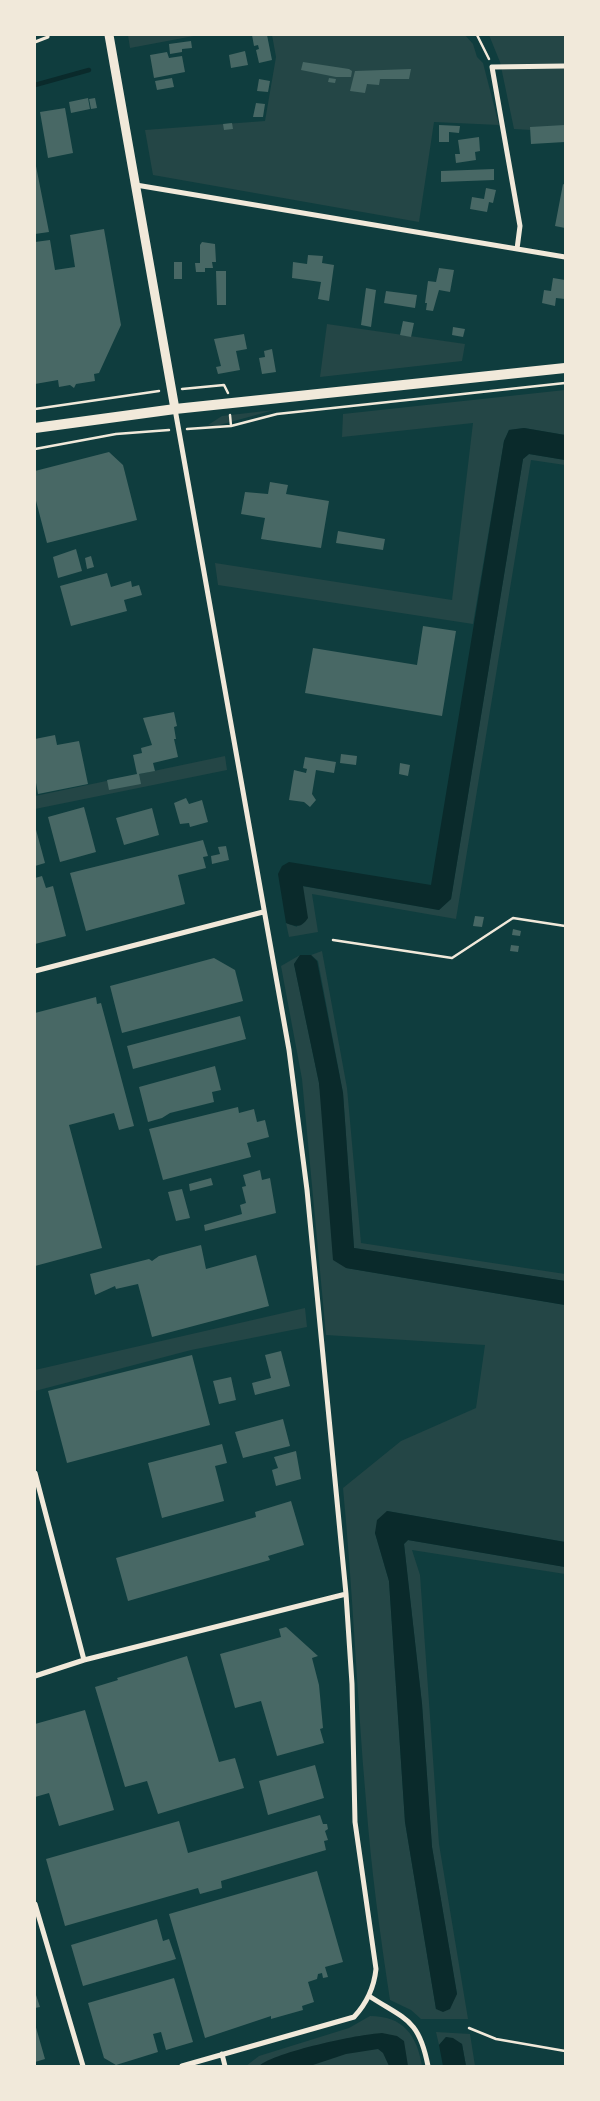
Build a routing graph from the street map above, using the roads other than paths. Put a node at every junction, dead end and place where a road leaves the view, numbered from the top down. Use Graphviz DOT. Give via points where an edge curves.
graph roads {
  1 [pos="48,35"];
  2 [pos="109,35"];
  3 [pos="35,42"];
  4 [pos="565,66"];
  5 [pos="136,185"];
  6 [pos="517,250"];
  7 [pos="565,257"];
  8 [pos="565,368"];
  9 [pos="175,409"];
  10 [pos="35,428"];
  11 [pos="263,912"];
  12 [pos="35,971"];
  13 [pos="35,1473"];
  14 [pos="346,1594"];
  15 [pos="84,1660"];
  16 [pos="35,1676"];
  17 [pos="35,1904"];
  18 [pos="369,1996"];
  19 [pos="222,2054"];
  20 [pos="83,2066"];
  21 [pos="182,2066"];
  22 [pos="225,2066"];
  23 [pos="428,2066"];
  1 -- 3 [label="lane"];
  2 -- 5 [label="street"];
  4 -- 6 [label="street" via="492,67 520,226"];
  5 -- 6 [label="street"];
  5 -- 9 [label="street"];
  6 -- 7 [label="street"];
  8 -- 9 [label="main road"];
  9 -- 10 [label="main road"];
  9 -- 11 [label="street"];
  11 -- 12 [label="street"];
  11 -- 14 [label="street" via="289,1050 306,1180"];
  13 -- 15 [label="street"];
  14 -- 15 [label="street"];
  14 -- 18 [label="street" via="355,1822 376,1969"];
  15 -- 16 [label="street"];
  17 -- 20 [label="street"];
  18 -- 19 [label="street" via="354,2017"];
  18 -- 23 [label="street" via="413,2024 424,2043"];
  19 -- 21 [label="street"];
  19 -- 22 [label="street"];
}
